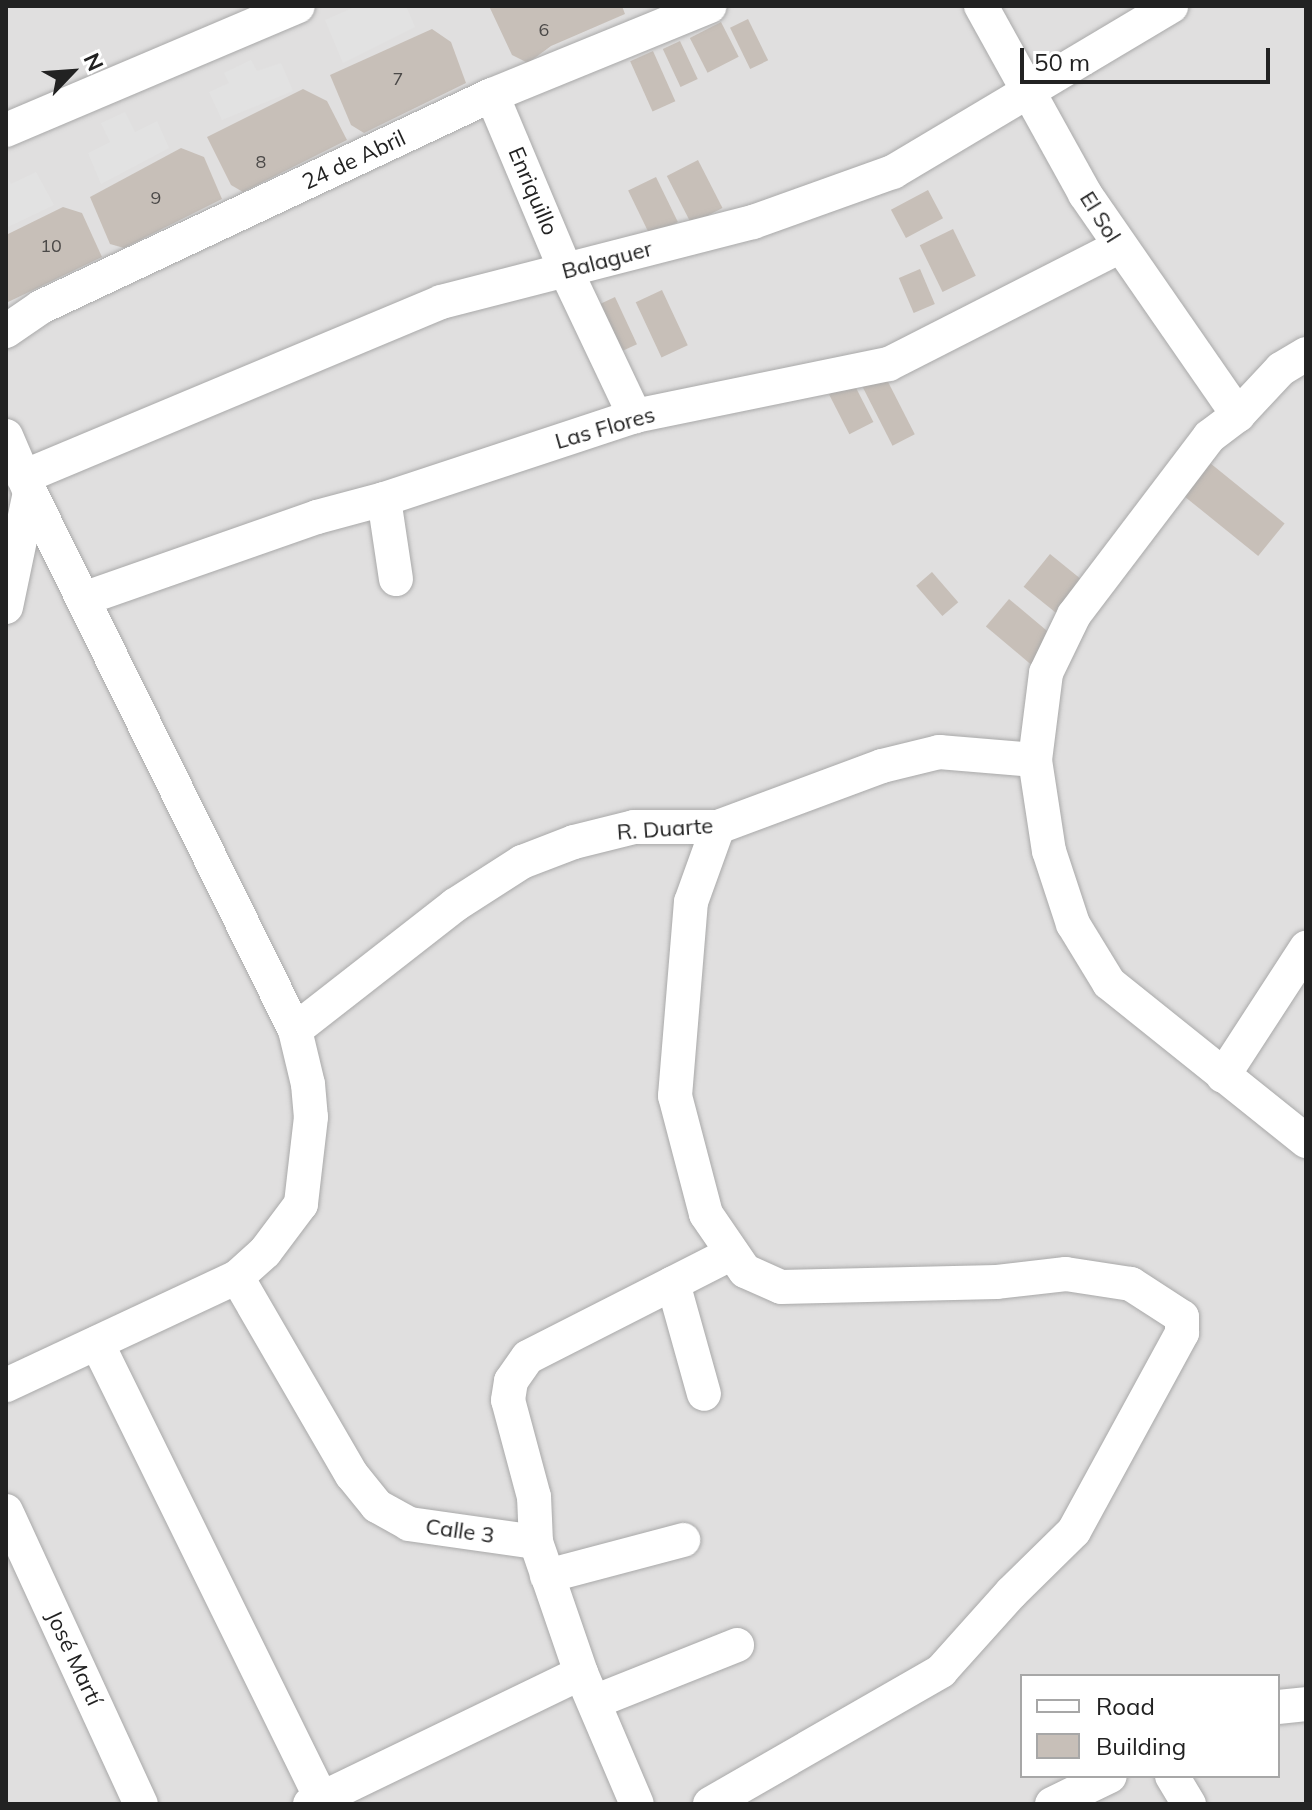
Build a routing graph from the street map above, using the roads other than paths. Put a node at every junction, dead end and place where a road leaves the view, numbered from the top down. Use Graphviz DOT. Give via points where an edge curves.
graph roads {
  1 [pos="298,6"];
  2 [pos="710,6"];
  3 [pos="981,6"];
  4 [pos="1171,6"];
  5 [pos="1027,90"];
  6 [pos="492,95"];
  7 [pos="6,130"];
  8 [pos="1119,247"];
  9 [pos="566,271"];
  10 [pos="6,331"];
  11 [pos="1306,354"];
  12 [pos="1238,415"];
  13 [pos="635,416"];
  14 [pos="6,436"];
  15 [pos="26,484"];
  16 [pos="384,499"];
  17 [pos="396,579"];
  18 [pos="83,599"];
  19 [pos="6,607"];
  20 [pos="1035,760"];
  21 [pos="718,827"];
  22 [pos="1306,948"];
  23 [pos="295,1030"];
  24 [pos="1223,1076"];
  25 [pos="1306,1141"];
  26 [pos="732,1253"];
  27 [pos="237,1277"];
  28 [pos="673,1283"];
  29 [pos="97,1343"];
  30 [pos="6,1385"];
  31 [pos="704,1394"];
  32 [pos="6,1511"];
  33 [pos="683,1540"];
  34 [pos="536,1542"];
  35 [pos="547,1576"];
  36 [pos="737,1645"];
  37 [pos="588,1687"];
  38 [pos="1306,1704"];
  39 [pos="1280,1707"];
  40 [pos="1106,1778"];
  41 [pos="1173,1778"];
  42 [pos="316,1801"];
  43 [pos="141,1804"];
  44 [pos="637,1804"];
  45 [pos="710,1804"];
  46 [pos="1052,1804"];
  47 [pos="1189,1804"];
  1 -- 7 [label="street"];
  2 -- 6 [label="street, 24 de Abril"];
  3 -- 5 [label="street, El Sol"];
  4 -- 5 [label="street, Balaguer"];
  5 -- 8 [label="street, El Sol"];
  5 -- 9 [label="street, Balaguer" via="893,172 753,222"];
  6 -- 9 [label="street, Enriquillo"];
  6 -- 10 [label="street, 24 de Abril" via="41,307"];
  8 -- 12 [label="street, El Sol"];
  8 -- 13 [label="street, Las Flores" via="889,364"];
  9 -- 13 [label="street, Enriquillo"];
  9 -- 15 [label="street, Balaguer" via="441,302"];
  11 -- 12 [label="street" via="1281,369"];
  12 -- 20 [label="street" via="1209,437 1074,615 1046,673"];
  13 -- 16 [label="street, Las Flores"];
  14 -- 15 [label="street"];
  15 -- 18 [label="street"];
  15 -- 19 [label="street"];
  16 -- 17 [label="street"];
  16 -- 18 [label="street, Las Flores" via="317,517"];
  18 -- 23 [label="street"];
  20 -- 21 [label="street, R. Duarte" via="939,752 868,771"];
  20 -- 24 [label="street" via="1049,851 1073,924 1109,983"];
  21 -- 23 [label="street, R. Duarte" via="634,827 522,862 455,905"];
  21 -- 26 [label="street" via="691,902 675,1096 706,1214"];
  22 -- 24 [label="street"];
  23 -- 27 [label="street" via="311,1117 301,1204 265,1252"];
  24 -- 25 [label="street"];
  26 -- 28 [label="street"];
  26 -- 45 [label="street" via="745,1271 781,1287 997,1282 1066,1274 1131,1284 1182,1317 1182,1333 1074,1531 941,1671"];
  27 -- 29 [label="street"];
  27 -- 34 [label="street, Calle 3" via="352,1475 377,1506 409,1524"];
  28 -- 31 [label="street"];
  28 -- 34 [label="street" via="528,1357 511,1381 508,1400 534,1497"];
  29 -- 30 [label="street"];
  29 -- 42 [label="street"];
  32 -- 43 [label="street, José Martí"];
  33 -- 35 [label="street"];
  34 -- 35 [label="street"];
  35 -- 37 [label="street"];
  36 -- 37 [label="street"];
  37 -- 42 [label="street"];
  37 -- 44 [label="street"];
  38 -- 39 [label="street"];
  40 -- 46 [label="street"];
  41 -- 47 [label="street"];
}
